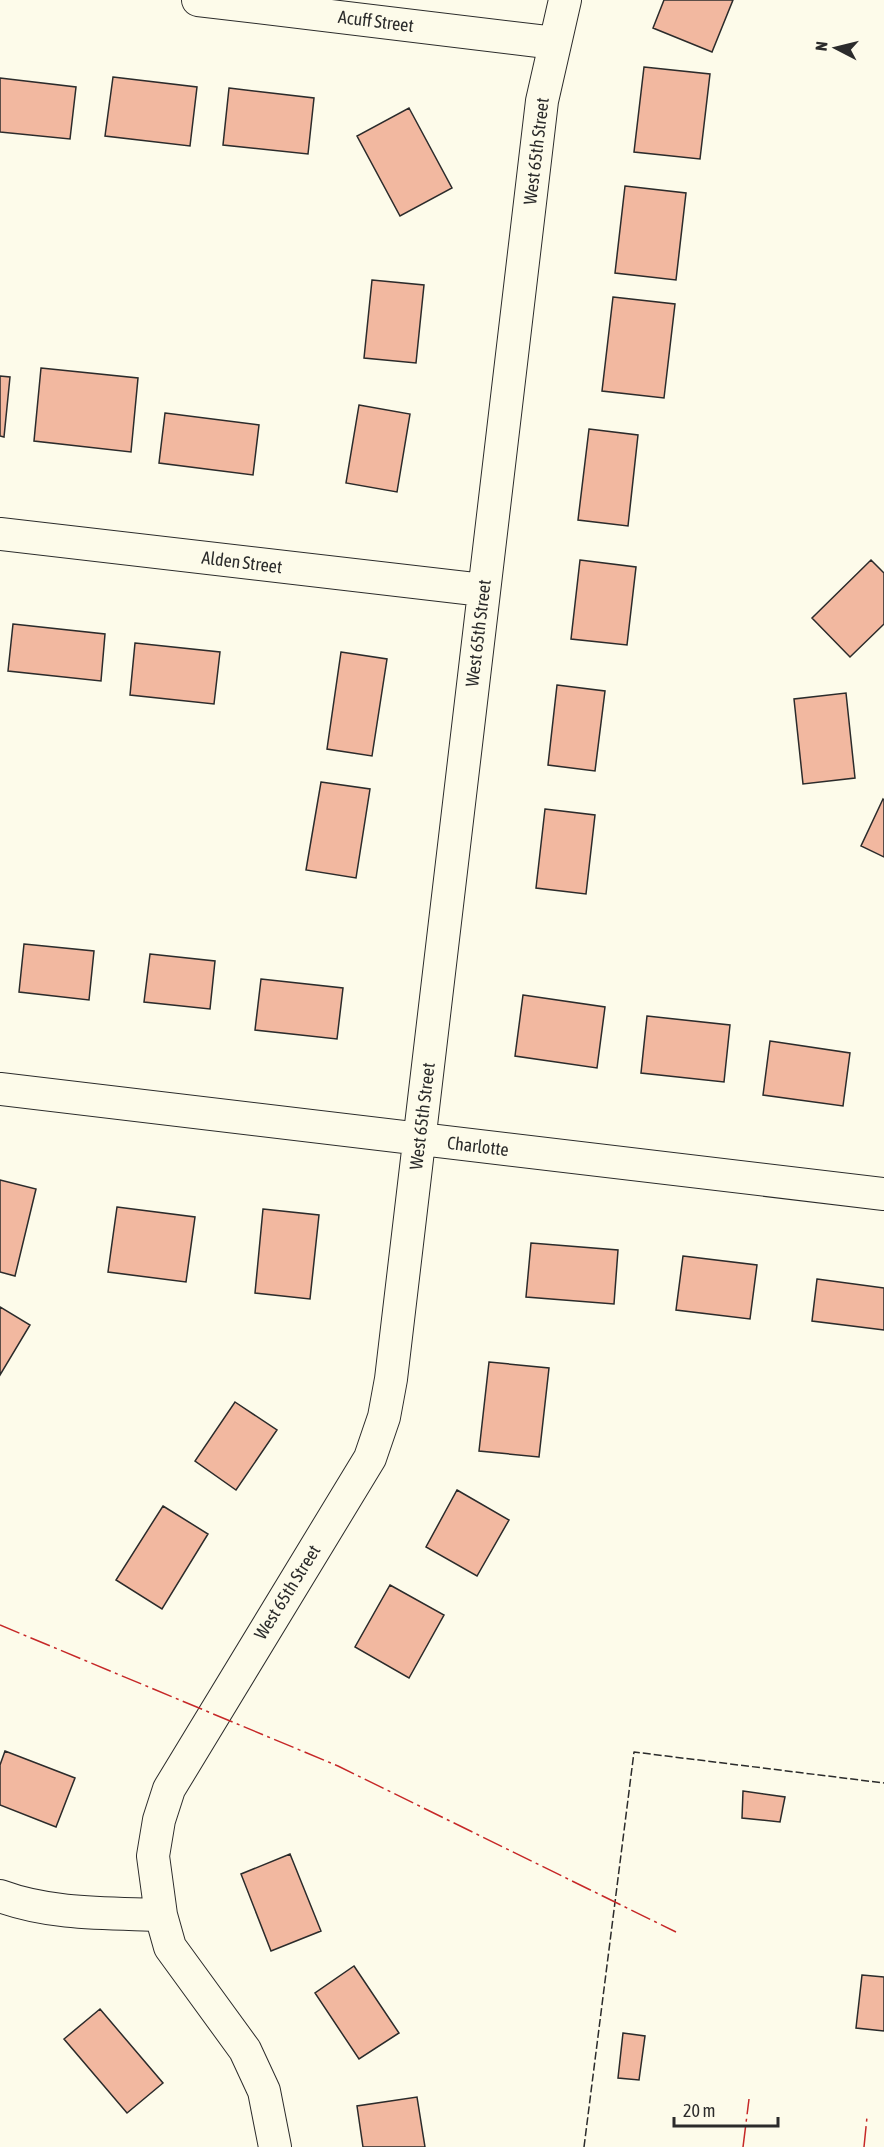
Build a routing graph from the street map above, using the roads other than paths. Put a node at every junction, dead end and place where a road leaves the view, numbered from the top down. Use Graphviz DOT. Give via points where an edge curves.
graph roads {
  1 [pos="198,0"];
  2 [pos="565,0"];
  3 [pos="555,43"];
  4 [pos="0,534"];
  5 [pos="483,590"];
  6 [pos="0,1089"];
  7 [pos="419,1139"];
  8 [pos="884,1194"];
  9 [pos="0,1896"];
  10 [pos="161,1915"];
  11 [pos="275,2147"];
  1 -- 3 [label="street, Acuff Street"];
  2 -- 3 [label="street, West 65th Street"];
  3 -- 5 [label="street, West 65th Street" via="542,101"];
  4 -- 5 [label="street, Alden Street"];
  5 -- 7 [label="street, West 65th Street"];
  6 -- 7 [label="street, Charlotte"];
  7 -- 8 [label="street, Charlotte"];
  7 -- 10 [label="street, West 65th Street" via="384,1417 370,1458 169,1789 153,1856"];
  9 -- 10 [label="street" via="25,1906 65,1911"];
  10 -- 11 [label="street, West 65th Street" via="170,1947 245,2050 264,2091"];
}
